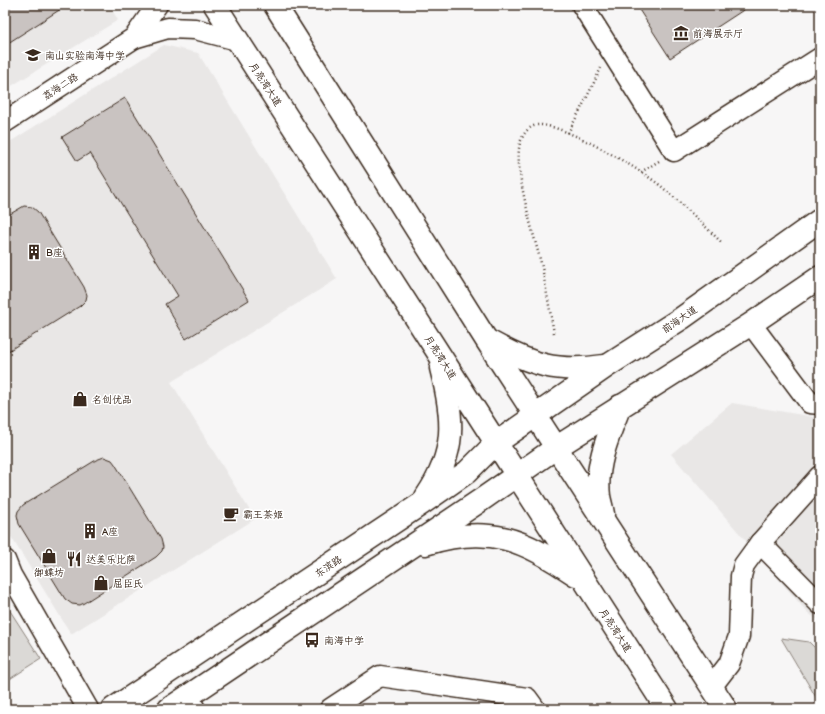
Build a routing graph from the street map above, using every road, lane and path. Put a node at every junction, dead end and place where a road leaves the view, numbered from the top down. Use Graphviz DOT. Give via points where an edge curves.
graph roads {
  1 [pos="157,5"];
  2 [pos="214,5"];
  3 [pos="275,5"];
  4 [pos="582,5"];
  5 [pos="134,38"];
  6 [pos="237,40"];
  7 [pos="608,47"];
  8 [pos="820,58"];
  9 [pos="5,122"];
  10 [pos="568,133"];
  11 [pos="820,220"];
  12 [pos="722,243"];
  13 [pos="820,277"];
  14 [pos="752,324"];
  15 [pos="554,333"];
  16 [pos="487,341"];
  17 [pos="436,347"];
  18 [pos="607,366"];
  19 [pos="820,404"];
  20 [pos="620,406"];
  21 [pos="536,415"];
  22 [pos="496,443"];
  23 [pos="557,447"];
  24 [pos="517,475"];
  25 [pos="820,476"];
  26 [pos="421,504"];
  27 [pos="606,523"];
  28 [pos="760,543"];
  29 [pos="405,550"];
  30 [pos="5,560"];
  31 [pos="583,580"];
  32 [pos="820,604"];
  33 [pos="712,686"];
  34 [pos="191,703"];
  35 [pos="88,709"];
  36 [pos="113,709"];
  37 [pos="169,709"];
  38 [pos="330,709"];
  39 [pos="534,709"];
  40 [pos="667,709"];
  41 [pos="726,709"];
  1 -- 5 [label="street, 荔海二路"];
  2 -- 6 [label="main road, 月亮湾大道"];
  3 -- 16 [label="main road"];
  4 -- 7 [label="street"];
  5 -- 6 [label="street, 荔海二路" via="168,28 196,29"];
  5 -- 9 [label="street, 荔海二路"];
  6 -- 17 [label="main road, 月亮湾大道"];
  7 -- 8 [label="street" via="674,151"];
  7 -- 10 [label="path" via="597,76"];
  10 -- 12 [label="path" via="613,156 656,183"];
  10 -- 15 [label="path" via="537,125 526,130 520,142 518,157"];
  11 -- 18 [label="main road, 前海大道" via="682,318"];
  13 -- 14 [label="main road"];
  14 -- 19 [label="street" via="810,403"];
  14 -- 20 [label="main road"];
  16 -- 18 [label="main road" via="526,360 549,366 584,369"];
  16 -- 21 [label="main road"];
  17 -- 22 [label="main road, 月亮湾大道"];
  17 -- 26 [label="main road" via="447,392 450,435 444,464 437,481"];
  18 -- 21 [label="main road, 前海大道"];
  20 -- 23 [label="main road"];
  20 -- 27 [label="main road" via="607,440 600,470 599,496"];
  21 -- 22 [label="main road, 东滨路"];
  21 -- 23 [label="main road"];
  22 -- 24 [label="main road, 月亮湾大道"];
  22 -- 26 [label="main road, 东滨路" via="467,472"];
  23 -- 24 [label="main road"];
  23 -- 27 [label="main road"];
  24 -- 29 [label="main road"];
  24 -- 31 [label="main road, 月亮湾大道"];
  25 -- 28 [label="street"];
  26 -- 36 [label="main road, 东滨路"];
  27 -- 33 [label="main road"];
  28 -- 32 [label="street"];
  28 -- 33 [label="street" via="744,565 741,576 739,636 734,652 729,664"];
  29 -- 31 [label="main road" via="458,535 493,536 513,540 532,548"];
  29 -- 34 [label="main road"];
  30 -- 35 [label="street" via="10,575"];
  31 -- 40 [label="main road, 月亮湾大道"];
  33 -- 41 [label="main road"];
  34 -- 37 [label="main road"];
  38 -- 39 [label="street" via="380,676 527,698"];
}
